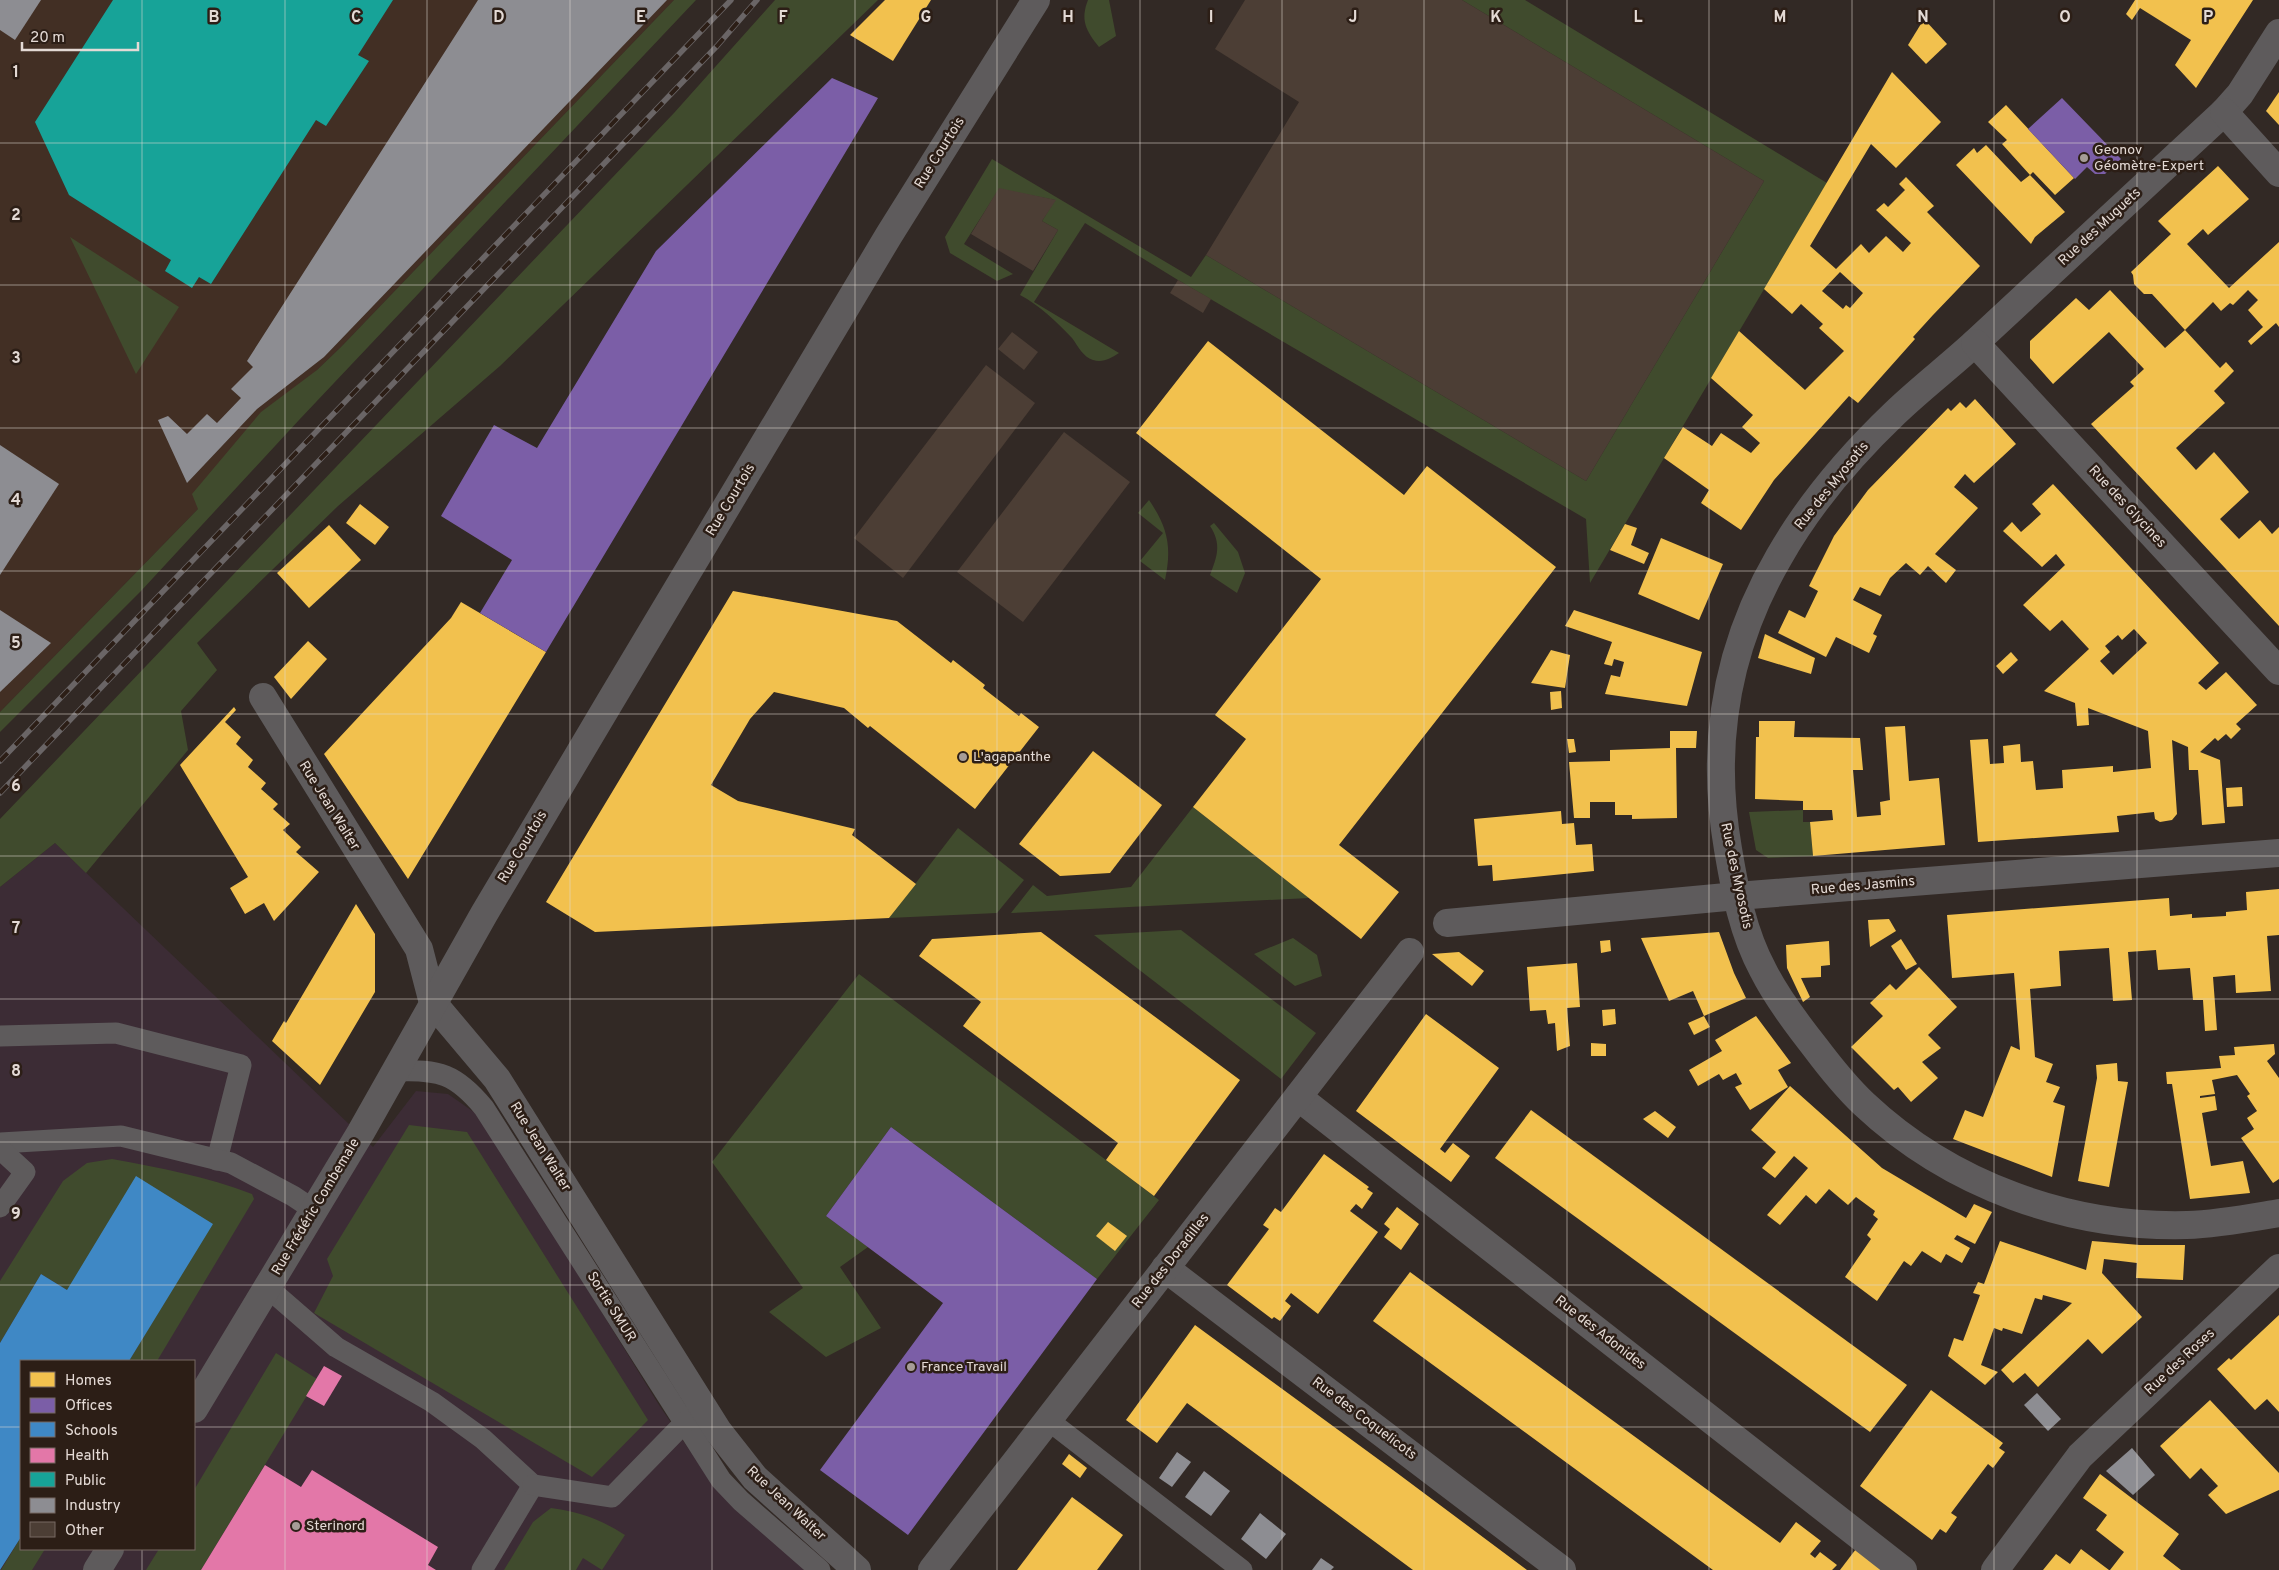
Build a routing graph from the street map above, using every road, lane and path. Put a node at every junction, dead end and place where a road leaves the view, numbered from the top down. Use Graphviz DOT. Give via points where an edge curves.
graph roads {
  1 [pos="1036,0"];
  2 [pos="2279,33"];
  3 [pos="2224,112"];
  4 [pos="2279,172"];
  5 [pos="1975,343"];
  6 [pos="2279,671"];
  7 [pos="263,697"];
  8 [pos="2279,853"];
  9 [pos="1737,896"];
  10 [pos="1446,923"];
  11 [pos="1410,952"];
  12 [pos="433,1003"];
  13 [pos="0,1036"];
  14 [pos="396,1071"];
  15 [pos="1298,1096"];
  16 [pos="0,1143"];
  17 [pos="0,1149"];
  18 [pos="217,1160"];
  19 [pos="0,1207"];
  20 [pos="314,1210"];
  21 [pos="2279,1213"];
  22 [pos="1165,1268"];
  23 [pos="2279,1268"];
  24 [pos="267,1287"];
  25 [pos="195,1406"];
  26 [pos="694,1413"];
  27 [pos="1048,1420"];
  28 [pos="533,1486"];
  29 [pos="109,1550"];
  30 [pos="97,1570"];
  31 [pos="482,1570"];
  32 [pos="820,1570"];
  33 [pos="857,1570"];
  34 [pos="932,1570"];
  35 [pos="1242,1570"];
  36 [pos="1562,1570"];
  37 [pos="1903,1570"];
  38 [pos="1995,1570"];
  1 -- 12 [label="street, Rue Courtois" via="889,235"];
  2 -- 3 [label="street, Rue des Muguets" via="2240,94"];
  3 -- 4 [label="street"];
  3 -- 5 [label="street, Rue des Muguets"];
  5 -- 6 [label="street, Rue des Glycines"];
  5 -- 9 [label="street, Rue des Myosotis" via="1895,413 1845,467 1796,530 1761,593 1736,656 1722,722 1720,758 1724,820"];
  7 -- 12 [label="street, Rue Jean Walter" via="419,949"];
  8 -- 9 [label="street, Rue des Jasmins"];
  9 -- 10 [label="street, Rue des Jasmins"];
  9 -- 21 [label="street, Rue des Myosotis" via="1764,973 1822,1057 1883,1121 1935,1159 2019,1198 2081,1216 2188,1225"];
  11 -- 15 [label="street, Rue des Doradilles"];
  12 -- 14 [label="street, Rue Frédéric Combemale"];
  12 -- 26 [label="street, Rue Jean Walter" via="497,1079"];
  13 -- 18 [label="lane" via="116,1034 241,1065"];
  14 -- 20 [label="street, Rue Frédéric Combemale"];
  14 -- 26 [label="lane, Sortie SMUR" via="425,1069 459,1081 471,1092"];
  15 -- 22 [label="street, Rue des Doradilles"];
  15 -- 37 [label="street, Rue des Adonides"];
  16 -- 18 [label="lane" via="121,1136"];
  17 -- 19 [label="lane" via="25,1172"];
  18 -- 20 [label="lane" via="231,1164"];
  20 -- 24 [label="street, Rue Frédéric Combemale"];
  22 -- 27 [label="street, Rue des Doradilles"];
  22 -- 36 [label="street, Rue des Coquelicots"];
  23 -- 38 [label="street, Rue des Roses" via="2080,1456"];
  24 -- 25 [label="street, Rue Frédéric Combemale"];
  24 -- 28 [label="lane" via="336,1347 432,1402 483,1439"];
  26 -- 28 [label="lane" via="612,1497"];
  26 -- 32 [label="lane, Sortie SMUR" via="721,1480"];
  26 -- 33 [label="street, Rue Jean Walter" via="718,1431 755,1478"];
  27 -- 34 [label="street, Rue des Doradilles"];
  27 -- 35 [label="lane"];
  28 -- 31 [label="lane"];
  29 -- 30 [label="street"];
}
